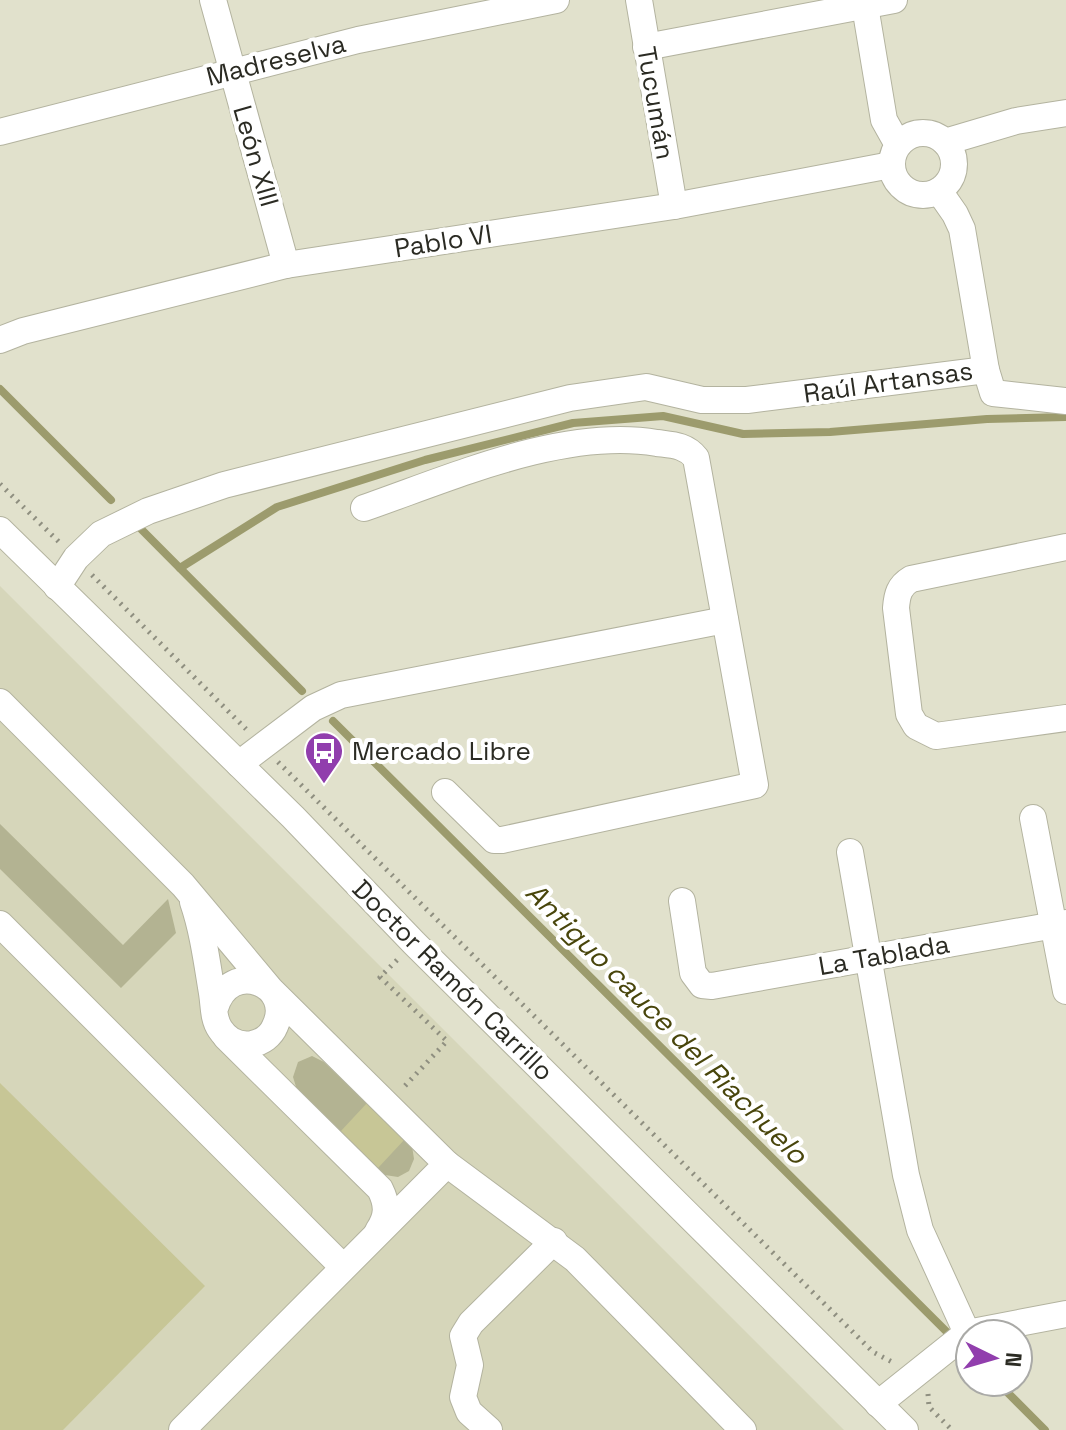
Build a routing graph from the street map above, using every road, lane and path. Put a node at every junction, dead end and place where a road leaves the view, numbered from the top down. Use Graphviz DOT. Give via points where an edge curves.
graph roads {
  1 [pos="213,0"];
  2 [pos="556,0"];
  3 [pos="639,0"];
  4 [pos="894,0"];
  5 [pos="864,3"];
  6 [pos="646,47"];
  7 [pos="232,70"];
  8 [pos="1066,113"];
  9 [pos="0,132"];
  10 [pos="945,142"];
  11 [pos="894,155"];
  12 [pos="939,191"];
  13 [pos="674,206"];
  14 [pos="286,265"];
  15 [pos="0,340"];
  16 [pos="986,370"];
  17 [pos="1066,401"];
  18 [pos="0,484"];
  19 [pos="364,508"];
  20 [pos="0,530"];
  21 [pos="1066,547"];
  22 [pos="76,558"];
  23 [pos="57,587"];
  24 [pos="725,620"];
  25 [pos="0,702"];
  26 [pos="1066,718"];
  27 [pos="263,746"];
  28 [pos="239,764"];
  29 [pos="445,792"];
  30 [pos="1033,818"];
  31 [pos="850,852"];
  32 [pos="183,885"];
  33 [pos="682,901"];
  34 [pos="437,920"];
  35 [pos="0,924"];
  36 [pos="1059,924"];
  37 [pos="414,943"];
  38 [pos="869,958"];
  39 [pos="271,990"];
  40 [pos="1066,991"];
  41 [pos="215,1008"];
  42 [pos="226,1037"];
  43 [pos="396,1095"];
  44 [pos="447,1164"];
  45 [pos="378,1231"];
  46 [pos="554,1241"];
  47 [pos="343,1267"];
  48 [pos="1066,1314"];
  49 [pos="959,1318"];
  50 [pos="1034,1320"];
  51 [pos="954,1343"];
  52 [pos="911,1379"];
  53 [pos="878,1404"];
  54 [pos="182,1430"];
  55 [pos="489,1430"];
  56 [pos="743,1430"];
  57 [pos="905,1430"];
  58 [pos="952,1430"];
  1 -- 7 [label="street, León XIII"];
  2 -- 7 [label="street, Madreselva"];
  3 -- 6 [label="street, Tucumán"];
  4 -- 5 [label="street"];
  5 -- 6 [label="street"];
  5 -- 11 [label="street"];
  6 -- 13 [label="street, Tucumán"];
  7 -- 9 [label="street, Madreselva"];
  7 -- 14 [label="street, León XIII"];
  8 -- 10 [label="street"];
  10 -- 11 [label="street" via="926,133 905,138"];
  10 -- 12 [label="street" via="954,168"];
  11 -- 12 [label="street" via="893,176 907,192"];
  11 -- 13 [label="street, Pablo VI"];
  12 -- 16 [label="street, Raúl Artansas" via="962,229"];
  13 -- 14 [label="street, Pablo VI"];
  14 -- 15 [label="street, Pablo VI"];
  16 -- 17 [label="street" via="993,393"];
  16 -- 22 [label="street, Raúl Artansas" via="747,400 702,400 646,387 570,398 224,485 101,534"];
  18 -- 22 [label="path"];
  19 -- 24 [label="street" via="515,456 554,448 628,438 683,447 696,458"];
  20 -- 23 [label="street, Doctor Ramón Carrillo"];
  21 -- 26 [label="street" via="911,579 897,594 896,608 909,714 923,731 948,736"];
  22 -- 23 [label="street, Raúl Artansas"];
  22 -- 27 [label="path"];
  23 -- 28 [label="street, Doctor Ramón Carrillo"];
  24 -- 27 [label="street" via="341,695 313,708"];
  24 -- 29 [label="street" via="755,785 502,840 494,840"];
  25 -- 32 [label="street"];
  27 -- 28 [label="street"];
  27 -- 34 [label="path"];
  28 -- 37 [label="street, Doctor Ramón Carrillo"];
  30 -- 36 [label="street"];
  31 -- 38 [label="street"];
  32 -- 39 [label="street"];
  32 -- 41 [label="street" via="200,924"];
  33 -- 38 [label="street, La Tablada" via="693,973 702,985"];
  34 -- 37 [label="path"];
  34 -- 52 [label="path" via="873,1352"];
  35 -- 47 [label="street"];
  36 -- 38 [label="street, La Tablada"];
  36 -- 40 [label="street"];
  37 -- 43 [label="path" via="380,977 447,1041"];
  37 -- 53 [label="street, Doctor Ramón Carrillo"];
  38 -- 49 [label="street" via="906,1175 920,1230"];
  39 -- 41 [label="street" via="253,980 232,983"];
  39 -- 42 [label="street" via="278,1021 266,1038 245,1044"];
  39 -- 44 [label="street"];
  41 -- 42 [label="street"];
  42 -- 45 [label="street" via="380,1189 386,1214"];
  44 -- 45 [label="street"];
  44 -- 46 [label="street"];
  45 -- 47 [label="street"];
  46 -- 55 [label="street" via="463,1336 470,1365 463,1397 469,1412"];
  46 -- 56 [label="street"];
  47 -- 54 [label="street"];
  48 -- 50 [label="street"];
  51 -- 52 [label="street"];
  52 -- 53 [label="street"];
  52 -- 58 [label="path" via="929,1395 929,1407"];
  53 -- 57 [label="street, Doctor Ramón Carrillo"];
}
